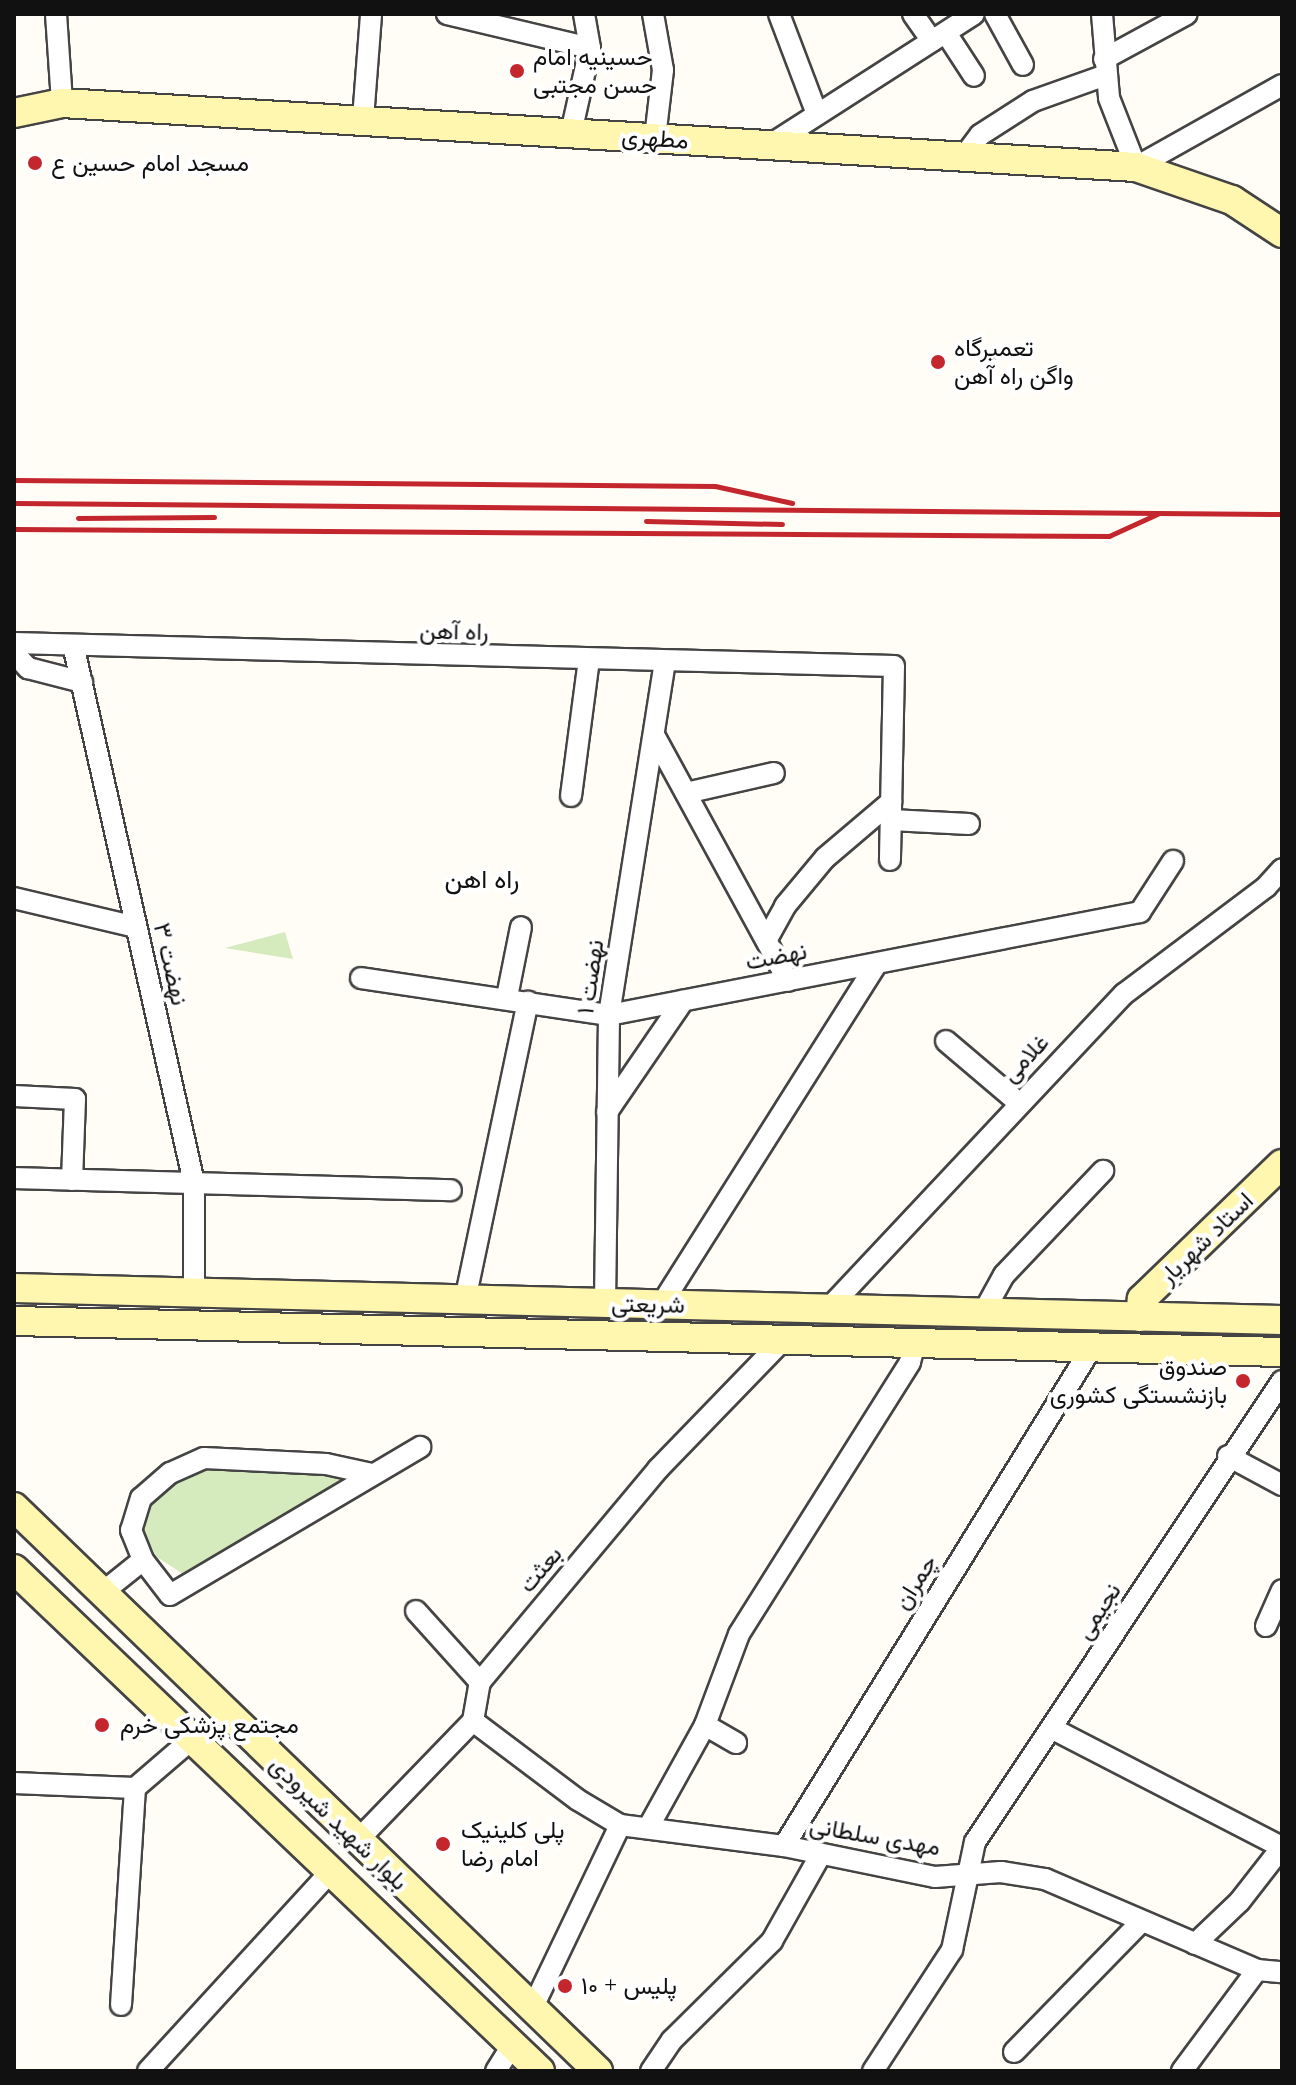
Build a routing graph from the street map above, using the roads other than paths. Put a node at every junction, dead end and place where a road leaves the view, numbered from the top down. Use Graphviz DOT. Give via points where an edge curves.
graph roads {
  1 [pos="56,14"];
  2 [pos="371,14"];
  3 [pos="584,14"];
  4 [pos="653,14"];
  5 [pos="779,14"];
  6 [pos="913,14"];
  7 [pos="974,14"];
  8 [pos="995,14"];
  9 [pos="1102,14"];
  10 [pos="1187,14"];
  11 [pos="456,15"];
  12 [pos="939,37"];
  13 [pos="590,48"];
  14 [pos="1023,65"];
  15 [pos="1105,67"];
  16 [pos="974,76"];
  17 [pos="1282,85"];
  18 [pos="62,103"];
  19 [pos="14,113"];
  20 [pos="817,114"];
  21 [pos="363,119"];
  22 [pos="571,133"];
  23 [pos="655,138"];
  24 [pos="770,145"];
  25 [pos="965,155"];
  26 [pos="1136,167"];
  27 [pos="1282,233"];
  28 [pos="14,643"];
  29 [pos="74,649"];
  30 [pos="14,653"];
  31 [pos="589,659"];
  32 [pos="665,661"];
  33 [pos="82,682"];
  34 [pos="654,735"];
  35 [pos="774,773"];
  36 [pos="686,793"];
  37 [pos="571,796"];
  38 [pos="891,811"];
  39 [pos="969,824"];
  40 [pos="890,860"];
  41 [pos="1173,861"];
  42 [pos="1282,869"];
  43 [pos="14,898"];
  44 [pos="136,927"];
  45 [pos="521,927"];
  46 [pos="767,939"];
  47 [pos="877,963"];
  48 [pos="361,978"];
  49 [pos="788,981"];
  50 [pos="507,997"];
  51 [pos="683,1001"];
  52 [pos="528,1002"];
  53 [pos="609,1015"];
  54 [pos="946,1041"];
  55 [pos="14,1096"];
  56 [pos="1018,1102"];
  57 [pos="607,1112"];
  58 [pos="1282,1164"];
  59 [pos="1103,1171"];
  60 [pos="14,1178"];
  61 [pos="72,1180"];
  62 [pos="194,1183"];
  63 [pos="451,1190"];
  64 [pos="14,1288"];
  65 [pos="194,1293"];
  66 [pos="465,1300"];
  67 [pos="605,1303"];
  68 [pos="661,1305"];
  69 [pos="828,1309"];
  70 [pos="983,1313"];
  71 [pos="1140,1317"];
  72 [pos="1282,1320"];
  73 [pos="14,1321"];
  74 [pos="47,1322"];
  75 [pos="14,1334"];
  76 [pos="783,1340"];
  77 [pos="915,1343"];
  78 [pos="1092,1347"];
  79 [pos="1282,1352"];
  80 [pos="1282,1381"];
  81 [pos="420,1447"];
  82 [pos="1228,1456"];
  83 [pos="372,1474"];
  84 [pos="1282,1485"];
  85 [pos="14,1507"];
  86 [pos="143,1560"];
  87 [pos="14,1569"];
  88 [pos="1282,1590"];
  89 [pos="103,1592"];
  90 [pos="416,1611"];
  91 [pos="1266,1626"];
  92 [pos="480,1682"];
  93 [pos="473,1721"];
  94 [pos="705,1725"];
  95 [pos="1053,1729"];
  96 [pos="192,1739"];
  97 [pos="736,1743"];
  98 [pos="14,1783"];
  99 [pos="135,1788"];
  100 [pos="620,1825"];
  101 [pos="648,1828"];
  102 [pos="357,1841"];
  103 [pos="784,1846"];
  104 [pos="1282,1847"];
  105 [pos="821,1854"];
  106 [pos="331,1871"];
  107 [pos="966,1873"];
  108 [pos="1139,1924"];
  109 [pos="1195,1944"];
  110 [pos="1257,1970"];
  111 [pos="1282,1972"];
  112 [pos="121,2005"];
  113 [pos="532,2009"];
  114 [pos="512,2045"];
  115 [pos="1014,2052"];
  116 [pos="148,2071"];
  117 [pos="496,2071"];
  118 [pos="540,2071"];
  119 [pos="598,2071"];
  120 [pos="651,2071"];
  121 [pos="873,2071"];
  122 [pos="1182,2071"];
  1 -- 18 [label="street"];
  2 -- 21 [label="street"];
  3 -- 13 [label="street"];
  4 -- 23 [label="street" via="663,70"];
  5 -- 20 [label="street"];
  6 -- 12 [label="street"];
  7 -- 12 [label="street"];
  8 -- 14 [label="street"];
  9 -- 15 [label="street"];
  10 -- 15 [label="street"];
  11 -- 13 [label="street"];
  12 -- 16 [label="street"];
  12 -- 20 [label="street"];
  13 -- 22 [label="street"];
  15 -- 25 [label="street" via="1033,101 980,135"];
  15 -- 26 [label="street"];
  17 -- 26 [label="street"];
  18 -- 19 [label="main road, مطهری"];
  18 -- 21 [label="main road, مطهری"];
  20 -- 24 [label="street"];
  21 -- 22 [label="main road, مطهری"];
  22 -- 23 [label="main road, مطهری"];
  23 -- 24 [label="main road, مطهری"];
  24 -- 25 [label="main road, مطهری"];
  25 -- 26 [label="main road, مطهری"];
  26 -- 27 [label="main road, مطهری" via="1232,200"];
  28 -- 29 [label="street, راه آهن"];
  29 -- 31 [label="street, راه آهن"];
  29 -- 33 [label="street, نهضت ۳"];
  30 -- 33 [label="street" via="28,668"];
  31 -- 32 [label="street, راه آهن"];
  31 -- 37 [label="street"];
  32 -- 34 [label="street, نهضت ۱"];
  32 -- 38 [label="street, راه آهن" via="894,666"];
  33 -- 44 [label="street, نهضت ۳"];
  34 -- 36 [label="street"];
  34 -- 53 [label="street, نهضت ۱"];
  35 -- 36 [label="street"];
  36 -- 46 [label="street"];
  38 -- 39 [label="street"];
  38 -- 40 [label="street"];
  38 -- 46 [label="street" via="825,858 785,906"];
  41 -- 47 [label="street, نهضت" via="1140,912"];
  42 -- 56 [label="street, غلامی" via="1266,887 1124,994"];
  43 -- 44 [label="street"];
  44 -- 62 [label="street, نهضت ۳"];
  45 -- 50 [label="street"];
  46 -- 49 [label="street"];
  47 -- 49 [label="street, نهضت"];
  47 -- 68 [label="street"];
  48 -- 50 [label="street, نهضت"];
  49 -- 51 [label="street, نهضت"];
  50 -- 52 [label="street, نهضت"];
  51 -- 53 [label="street, نهضت"];
  51 -- 57 [label="street"];
  52 -- 53 [label="street, نهضت"];
  52 -- 66 [label="street"];
  53 -- 57 [label="street, نهضت ۱"];
  54 -- 56 [label="street"];
  55 -- 61 [label="street" via="75,1099"];
  56 -- 69 [label="street, غلامی"];
  57 -- 67 [label="street, نهضت ۱"];
  58 -- 71 [label="main road, استاد شهریار" via="1142,1299"];
  59 -- 70 [label="street" via="1004,1275"];
  60 -- 61 [label="street"];
  61 -- 62 [label="street"];
  62 -- 63 [label="street"];
  62 -- 65 [label="street, نهضت ۳"];
  64 -- 65 [label="main road, شریعتی"];
  65 -- 66 [label="main road, شریعتی"];
  66 -- 67 [label="main road, شریعتی"];
  67 -- 68 [label="main road, شریعتی"];
  68 -- 69 [label="main road, شریعتی"];
  69 -- 70 [label="main road, شریعتی"];
  70 -- 71 [label="main road, شریعتی"];
  71 -- 72 [label="main road, شریعتی"];
  73 -- 74 [label="main road, شریعتی"];
  74 -- 75 [label="main road"];
  74 -- 76 [label="main road, شریعتی"];
  76 -- 77 [label="main road, شریعتی"];
  76 -- 92 [label="street, بعثت" via="658,1469"];
  77 -- 78 [label="main road, شریعتی"];
  77 -- 94 [label="street" via="910,1362 739,1634"];
  78 -- 79 [label="main road, شریعتی"];
  78 -- 103 [label="street, چمران"];
  80 -- 82 [label="street, نجیمی"];
  81 -- 83 [label="street"];
  82 -- 84 [label="street"];
  82 -- 95 [label="street, نجیمی"];
  83 -- 86 [label="street" via="170,1595"];
  83 -- 86 [label="street" via="326,1464 204,1458 170,1473 141,1498 131,1530"];
  85 -- 89 [label="main road, بلوار شهید شیرودی"];
  86 -- 89 [label="street"];
  87 -- 96 [label="main road, بلوار شهید شیرودی"];
  88 -- 91 [label="street"];
  89 -- 102 [label="main road, بلوار شهید شیرودی"];
  90 -- 92 [label="street"];
  92 -- 93 [label="street, بعثت"];
  93 -- 100 [label="street, مهدی سلطانی"];
  93 -- 102 [label="street"];
  94 -- 97 [label="street"];
  94 -- 101 [label="street"];
  95 -- 104 [label="street"];
  95 -- 107 [label="street, نجیمی" via="975,1842"];
  96 -- 99 [label="street"];
  96 -- 106 [label="main road, بلوار شهید شیرودی"];
  98 -- 99 [label="street"];
  99 -- 112 [label="street"];
  100 -- 101 [label="street, مهدی سلطانی"];
  100 -- 113 [label="street"];
  101 -- 103 [label="street, مهدی سلطانی"];
  102 -- 113 [label="main road, بلوار شهید شیرودی"];
  103 -- 105 [label="street, مهدی سلطانی"];
  104 -- 109 [label="street" via="1240,1901"];
  105 -- 107 [label="street, مهدی سلطانی" via="935,1877"];
  105 -- 120 [label="street" via="772,1941 672,2040"];
  106 -- 114 [label="main road, بلوار شهید شیرودی"];
  106 -- 116 [label="street"];
  107 -- 108 [label="street, مهدی سلطانی" via="1045,1879"];
  107 -- 121 [label="street, نجیمی" via="963,1915 952,1950"];
  108 -- 109 [label="street, مهدی سلطانی"];
  108 -- 115 [label="street"];
  109 -- 110 [label="street, مهدی سلطانی"];
  110 -- 111 [label="street, مهدی سلطانی"];
  110 -- 122 [label="street"];
  113 -- 119 [label="main road, بلوار شهید شیرودی"];
  114 -- 117 [label="street"];
  114 -- 118 [label="main road, بلوار شهید شیرودی"];
}
